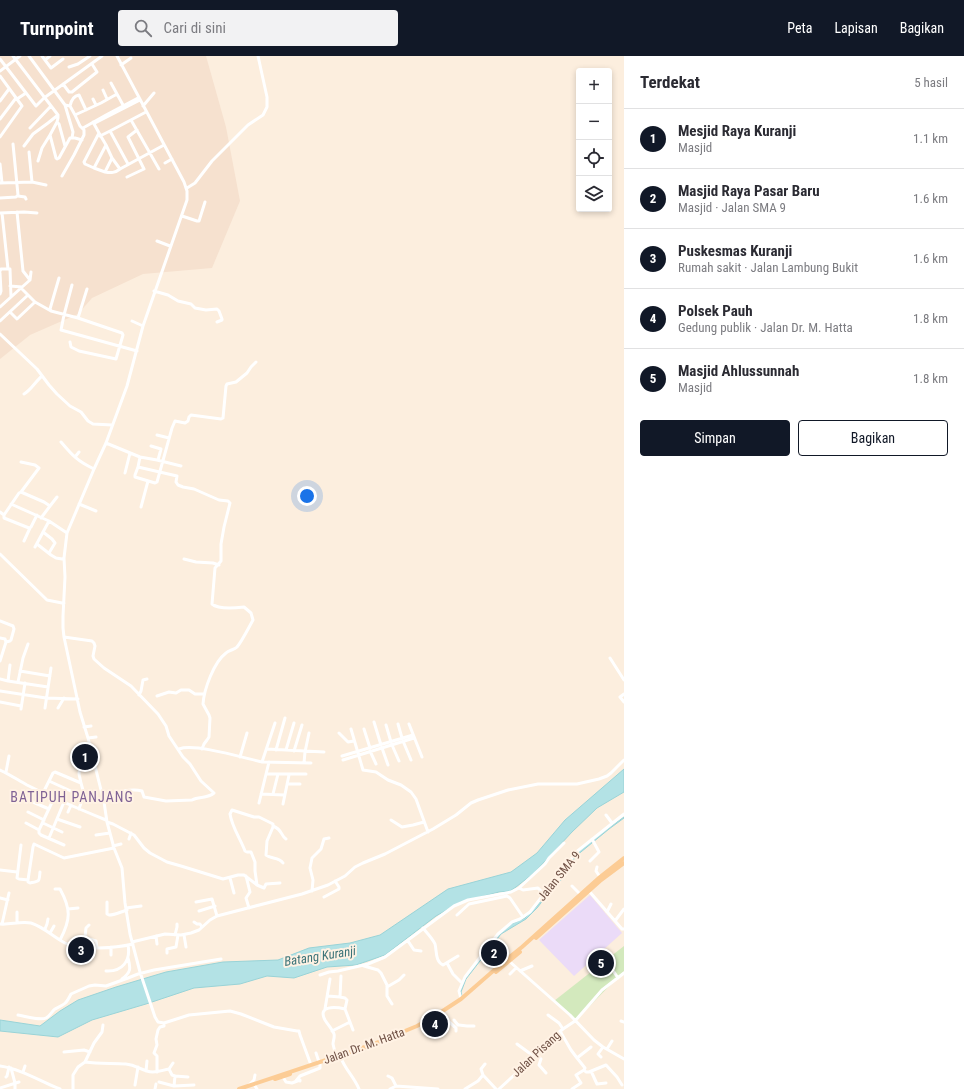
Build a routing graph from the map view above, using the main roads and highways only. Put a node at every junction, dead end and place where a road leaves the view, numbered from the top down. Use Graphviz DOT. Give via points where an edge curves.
graph roads {
  1 [pos="624,858"];
  2 [pos="624,863"];
  3 [pos="599,878"];
  4 [pos="533,939"];
  5 [pos="434,1018"];
  6 [pos="319,1062"];
  7 [pos="247,1087"];
  8 [pos="256,1087"];
  9 [pos="239,1089"];
  1 -- 3 [label="main road, Jalan Dr. M. Hatta"];
  2 -- 3 [label="main road, Jalan Dr. M. Hatta"];
  3 -- 4 [label="main road, Jalan Dr. M. Hatta"];
  3 -- 4 [label="main road, Jalan Dr. M. Hatta" via="589,891"];
  4 -- 5 [label="main road, Jalan Dr. M. Hatta" via="461,1000"];
  4 -- 5 [label="main road, Jalan Dr. M. Hatta" via="469,996"];
  5 -- 6 [label="main road, Jalan Dr. M. Hatta" via="384,1042"];
  6 -- 7 [label="main road, Jalan Dr. M. Hatta"];
  6 -- 8 [label="main road, Jalan Dr. M. Hatta"];
  7 -- 8 [label="main road, Jalan Dr. M. Hatta"];
  7 -- 9 [label="main road, Jalan Dr. M. Hatta"];
}
